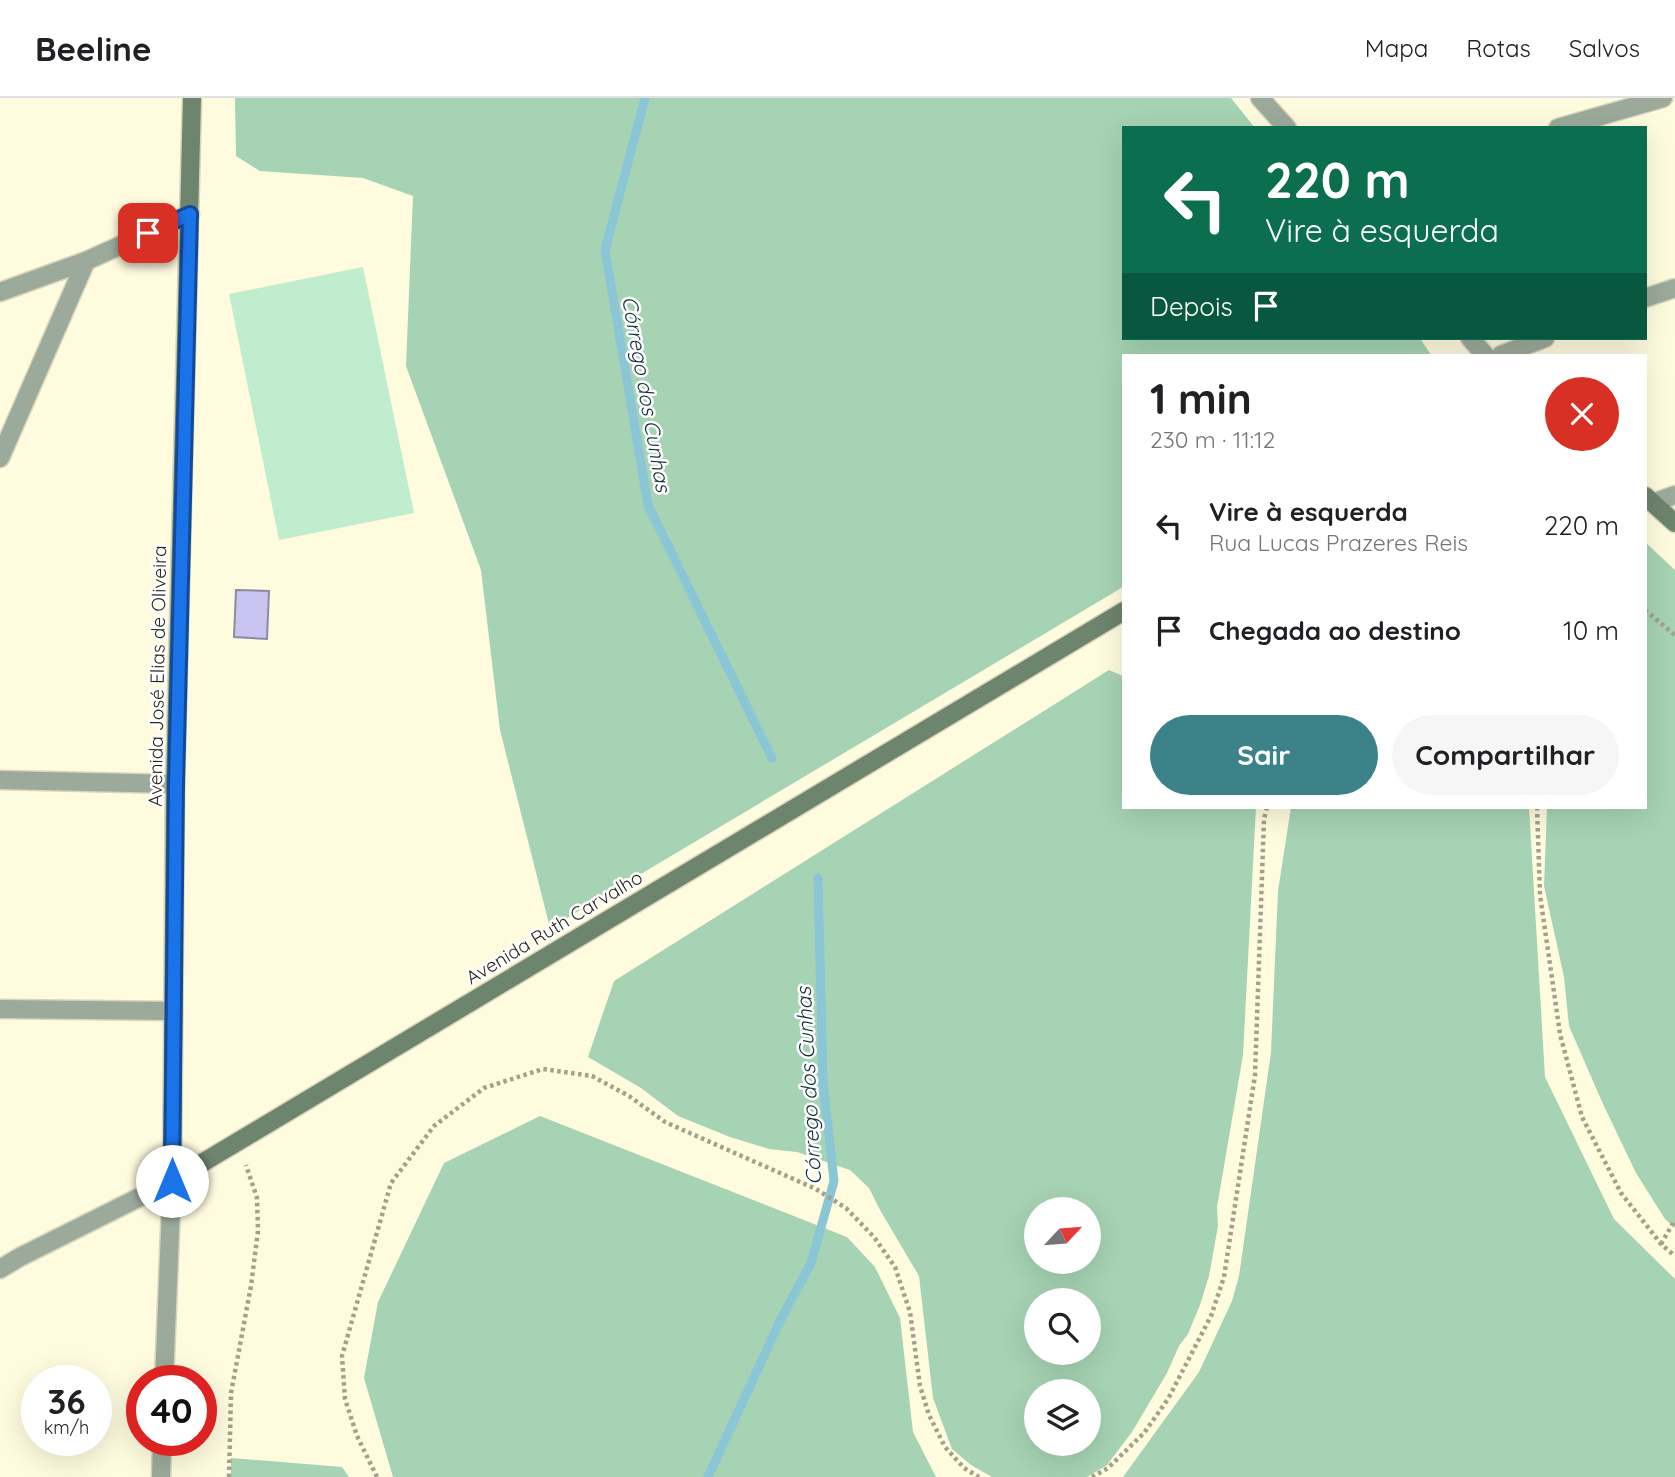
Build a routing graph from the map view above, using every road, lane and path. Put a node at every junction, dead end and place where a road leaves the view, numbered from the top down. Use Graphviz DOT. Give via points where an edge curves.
graph roads {
  1 [pos="192,98"];
  2 [pos="1260,98"];
  3 [pos="1663,98"];
  4 [pos="1285,126"];
  5 [pos="1565,126"];
  6 [pos="190,214"];
  7 [pos="86,261"];
  8 [pos="1675,288"];
  9 [pos="0,292"];
  10 [pos="1647,297"];
  11 [pos="1472,340"];
  12 [pos="1540,340"];
  13 [pos="1484,354"];
  14 [pos="1504,354"];
  15 [pos="0,458"];
  16 [pos="1675,495"];
  17 [pos="1649,500"];
  18 [pos="1675,523"];
  19 [pos="1122,612"];
  20 [pos="1647,612"];
  21 [pos="1675,635"];
  22 [pos="0,780"];
  23 [pos="176,784"];
  24 [pos="1266,809"];
  25 [pos="1537,809"];
  26 [pos="0,1009"];
  27 [pos="173,1011"];
  28 [pos="237,1140"];
  29 [pos="172,1181"];
  30 [pos="1675,1220"];
  31 [pos="1661,1244"];
  32 [pos="0,1256"];
  33 [pos="1675,1256"];
  34 [pos="20,1257"];
  35 [pos="0,1269"];
  36 [pos="165,1365"];
  37 [pos="162,1456"];
  38 [pos="161,1477"];
  39 [pos="229,1477"];
  40 [pos="377,1477"];
  41 [pos="979,1477"];
  42 [pos="1092,1477"];
  1 -- 6 [label="street, Avenida José Elias de Oliveira"];
  2 -- 4 [label="street"];
  3 -- 5 [label="street"];
  6 -- 7 [label="street"];
  6 -- 23 [label="street, Avenida José Elias de Oliveira"];
  7 -- 9 [label="street"];
  7 -- 15 [label="street"];
  8 -- 10 [label="street"];
  11 -- 13 [label="street"];
  12 -- 14 [label="street"];
  16 -- 17 [label="street"];
  17 -- 18 [label="street"];
  19 -- 28 [label="street, Avenida Ruth Carvalho"];
  20 -- 21 [label="path"];
  22 -- 23 [label="street"];
  23 -- 27 [label="street, Avenida José Elias de Oliveira"];
  24 -- 42 [label="path" via="1255,1075 1224,1277 1211,1316 1168,1399 1144,1433"];
  25 -- 31 [label="path" via="1540,895 1560,1034 1582,1117 1621,1193"];
  26 -- 27 [label="street"];
  27 -- 29 [label="street, Avenida José Elias de Oliveira"];
  28 -- 29 [label="street, Avenida Ruth Carvalho"];
  28 -- 39 [label="path" via="257,1198 258,1231 231,1393"];
  29 -- 34 [label="street, Avenida Ruth Carvalho"];
  29 -- 36 [label="street, Avenida José Elias de Oliveira"];
  30 -- 31 [label="path"];
  31 -- 33 [label="path"];
  32 -- 34 [label="street"];
  34 -- 35 [label="street, Avenida Ruth Carvalho"];
  37 -- 38 [label="street"];
  40 -- 41 [label="path" via="345,1399 342,1356 391,1183 434,1126 484,1088 543,1069 592,1076 665,1122 816,1189 846,1208 895,1267 910,1312 920,1386 929,1415 945,1447"];
}
